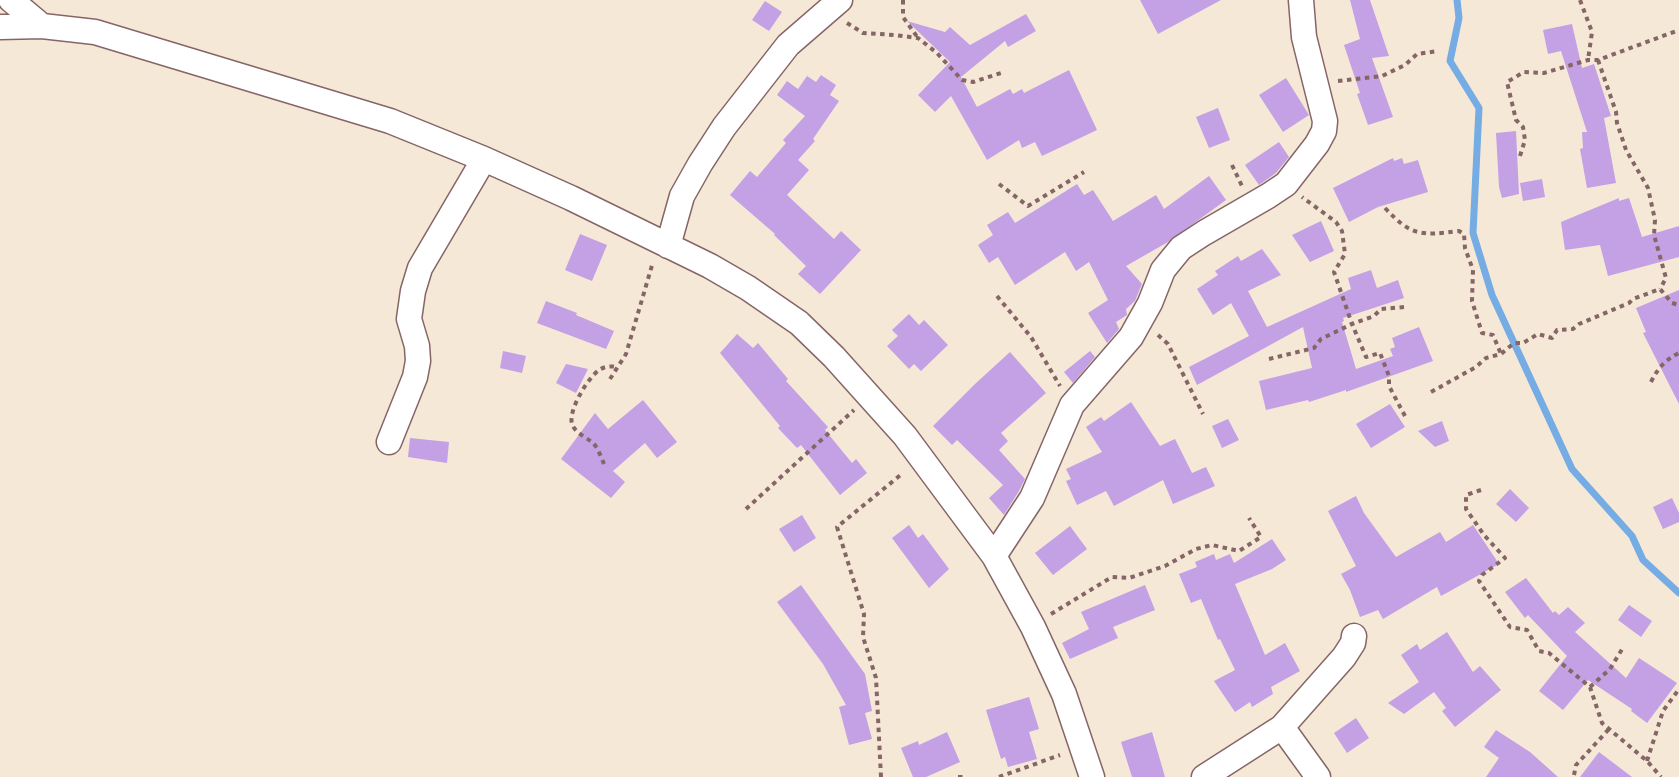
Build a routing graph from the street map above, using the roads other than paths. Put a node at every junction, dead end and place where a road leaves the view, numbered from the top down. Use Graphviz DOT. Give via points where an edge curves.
graph roads {
  1 [pos="11,0"];
  2 [pos="1301,0"];
  3 [pos="834,5"];
  4 [pos="42,26"];
  5 [pos="0,27"];
  6 [pos="484,159"];
  7 [pos="664,244"];
  8 [pos="389,442"];
  9 [pos="994,556"];
  10 [pos="1354,636"];
  11 [pos="1282,727"];
  12 [pos="1092,777"];
  13 [pos="1204,777"];
  14 [pos="1318,777"];
  1 -- 4 [label="street"];
  2 -- 9 [label="street" via="1304,38 1324,112 1324,131 1286,184 1181,248 1163,270 1131,337 1072,405 1032,498"];
  3 -- 7 [label="street" via="788,45 724,127 682,196"];
  4 -- 5 [label="street"];
  4 -- 6 [label="street" via="95,32 390,121"];
  6 -- 7 [label="street"];
  6 -- 8 [label="street" via="420,268 409,319 418,361"];
  7 -- 9 [label="street" via="748,288 799,323 922,457"];
  9 -- 12 [label="street" via="1034,627 1064,694"];
  10 -- 11 [label="street" via="1344,657"];
  11 -- 13 [label="street"];
  11 -- 14 [label="street"];
}
